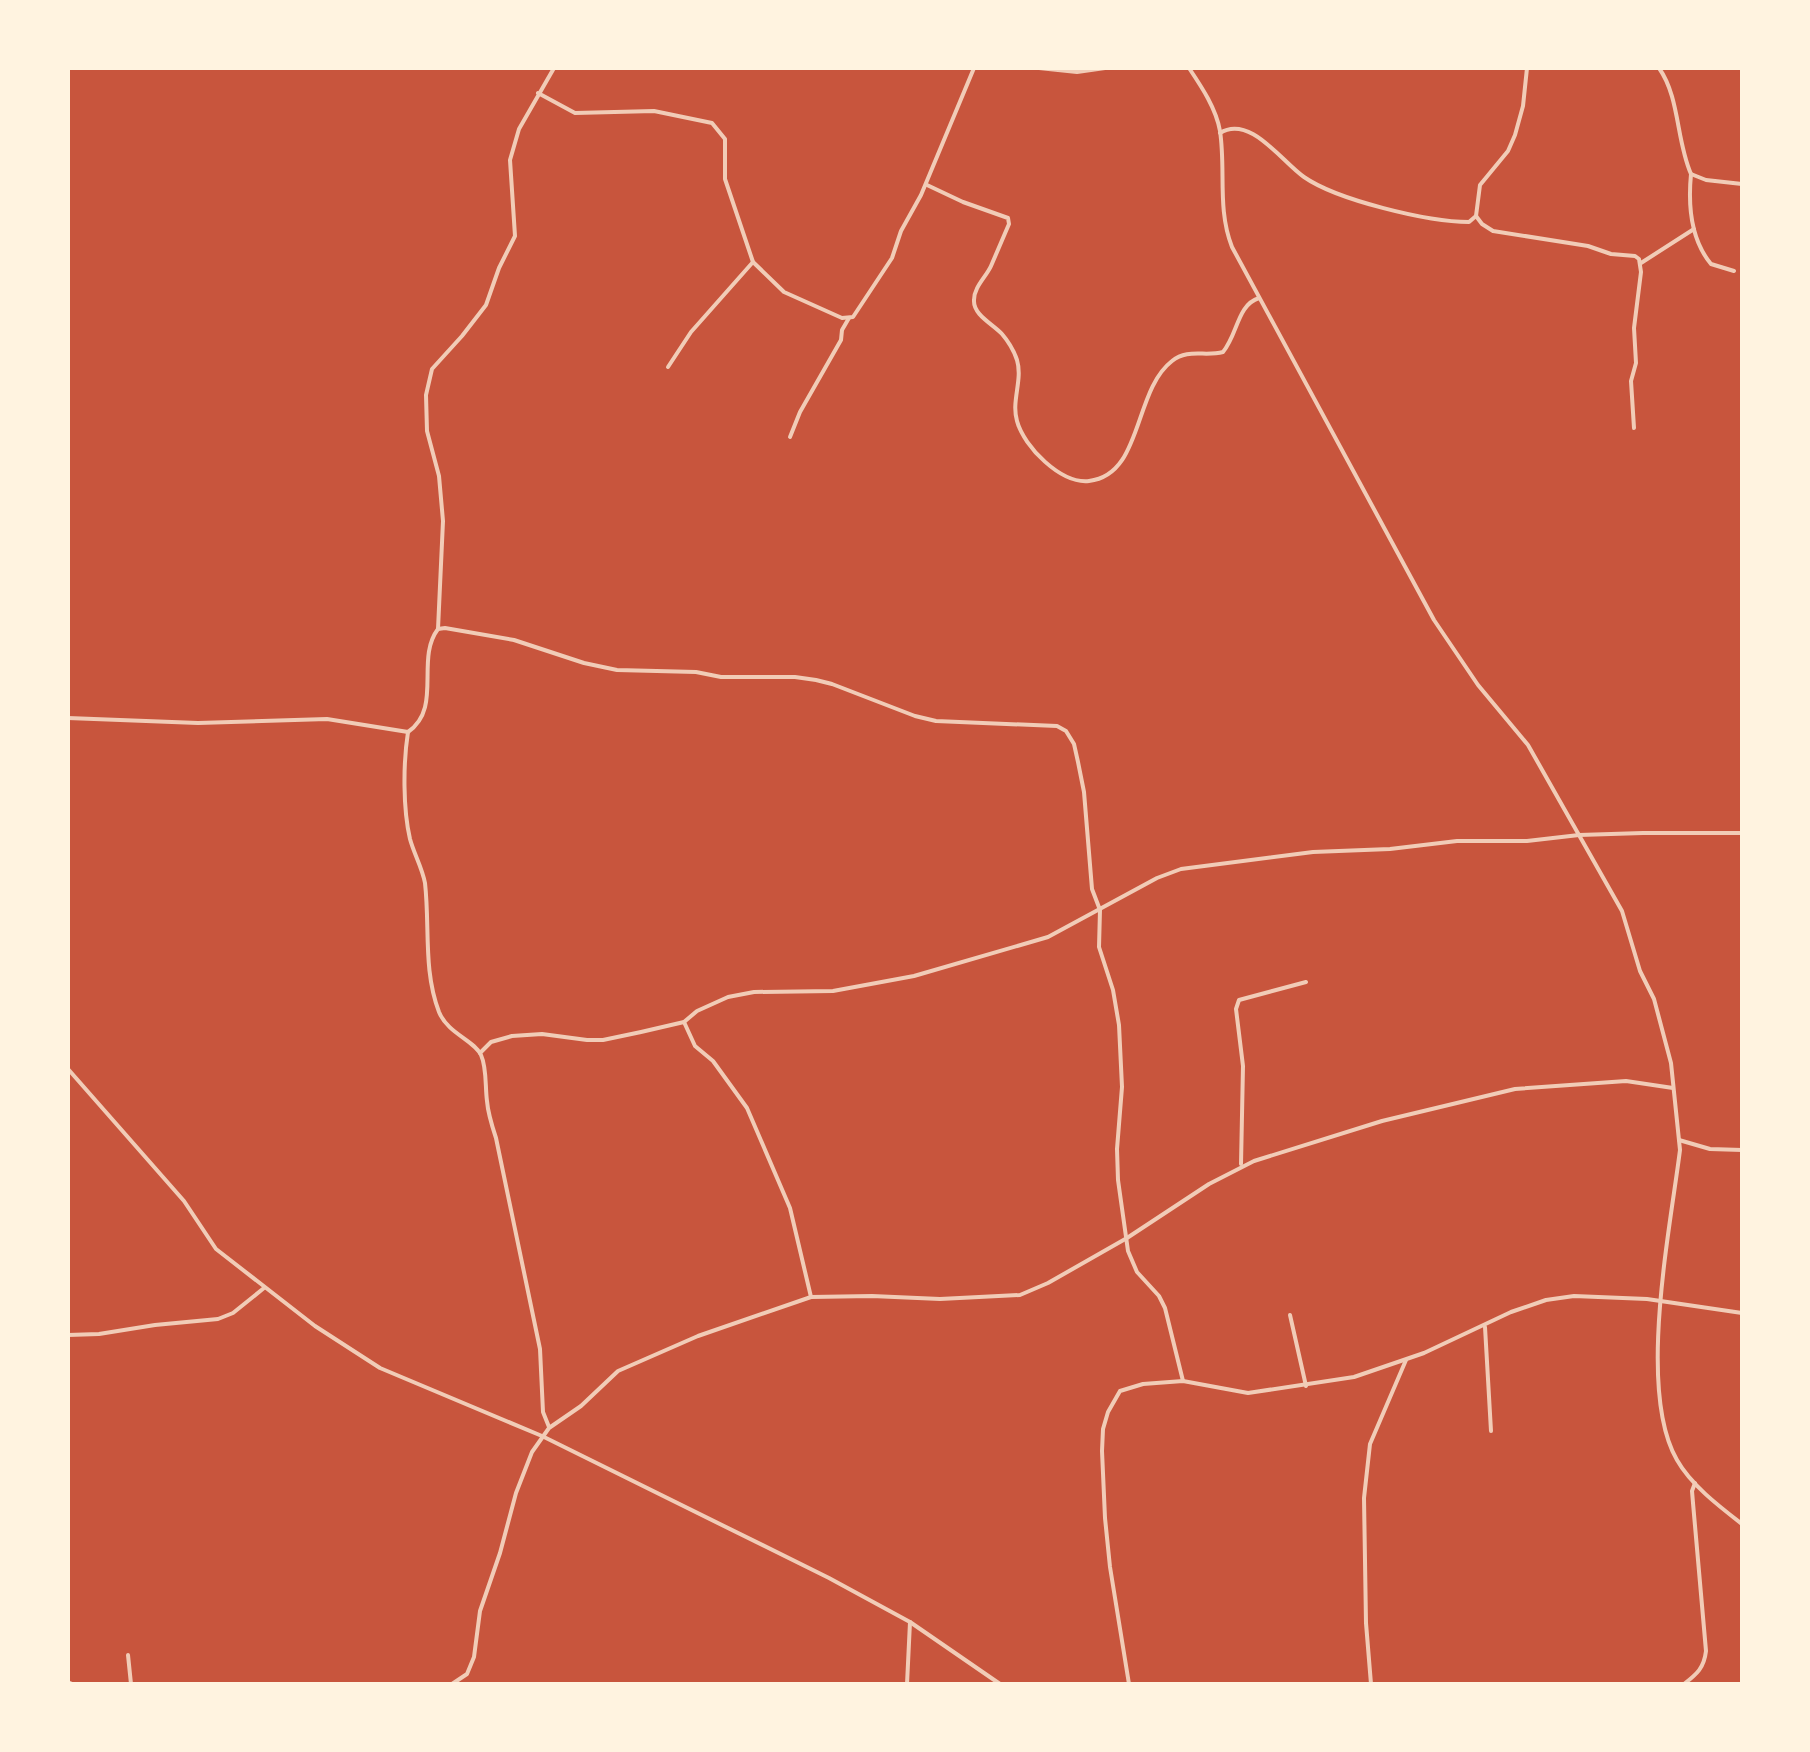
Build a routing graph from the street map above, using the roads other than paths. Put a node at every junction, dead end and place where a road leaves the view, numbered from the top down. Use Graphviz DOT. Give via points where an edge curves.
graph roads {
  1 [pos="554,68"];
  2 [pos="974,68"];
  3 [pos="1039,68"];
  4 [pos="1105,68"];
  5 [pos="1188,68"];
  6 [pos="1527,68"];
  7 [pos="1659,68"];
  8 [pos="538,93"];
  9 [pos="1220,133"];
  10 [pos="1691,174"];
  11 [pos="925,184"];
  12 [pos="1742,184"];
  13 [pos="1476,216"];
  14 [pos="1694,228"];
  15 [pos="753,262"];
  16 [pos="1641,263"];
  17 [pos="1734,271"];
  18 [pos="1260,298"];
  19 [pos="849,318"];
  20 [pos="668,367"];
  21 [pos="1634,428"];
  22 [pos="790,436"];
  23 [pos="438,628"];
  24 [pos="68,718"];
  25 [pos="399,732"];
  26 [pos="408,732"];
  27 [pos="405,748"];
  28 [pos="1742,834"];
  29 [pos="1579,836"];
  30 [pos="1100,910"];
  31 [pos="1306,982"];
  32 [pos="684,1022"];
  33 [pos="480,1053"];
  34 [pos="68,1069"];
  35 [pos="1673,1088"];
  36 [pos="1679,1140"];
  37 [pos="1742,1150"];
  38 [pos="1241,1167"];
  39 [pos="1126,1238"];
  40 [pos="264,1288"];
  41 [pos="811,1297"];
  42 [pos="1660,1300"];
  43 [pos="1742,1313"];
  44 [pos="1290,1315"];
  45 [pos="1484,1326"];
  46 [pos="68,1335"];
  47 [pos="1406,1360"];
  48 [pos="1183,1381"];
  49 [pos="1306,1386"];
  50 [pos="549,1428"];
  51 [pos="1491,1432"];
  52 [pos="542,1436"];
  53 [pos="1695,1483"];
  54 [pos="1742,1524"];
  55 [pos="910,1622"];
  56 [pos="128,1654"];
  57 [pos="130,1684"];
  58 [pos="452,1684"];
  59 [pos="907,1684"];
  60 [pos="1000,1684"];
  61 [pos="1130,1684"];
  62 [pos="1371,1684"];
  63 [pos="1684,1684"];
  1 -- 8 [label="street"];
  2 -- 11 [label="street"];
  3 -- 4 [label="street"];
  5 -- 9 [label="street"];
  6 -- 13 [label="street" via="1516,135 1480,185"];
  7 -- 10 [label="street"];
  8 -- 15 [label="street" via="574,114 654,112 712,123 725,138 725,179"];
  8 -- 23 [label="street" via="510,160 515,236 486,305 432,369 426,395 443,521"];
  9 -- 13 [label="street" via="1230,128 1256,136 1302,176 1356,200 1462,222"];
  9 -- 18 [label="street" via="1226,231"];
  10 -- 12 [label="street"];
  10 -- 14 [label="street"];
  11 -- 18 [label="street" via="1008,218 974,306 1018,364 1016,419 1024,436 1044,463 1085,482 1121,466 1148,396 1170,362 1194,352 1223,352 1245,306"];
  11 -- 19 [label="street" via="887,267"];
  13 -- 16 [label="street" via="1493,231 1636,256"];
  14 -- 16 [label="street"];
  14 -- 17 [label="street" via="1711,264"];
  15 -- 19 [label="street" via="784,292"];
  15 -- 20 [label="street"];
  16 -- 21 [label="street" via="1630,381"];
  18 -- 29 [label="street" via="1434,620 1528,744"];
  19 -- 22 [label="street"];
  23 -- 26 [label="street" via="426,706"];
  23 -- 30 [label="street" via="492,635 618,670 816,680 936,722 1057,726 1074,744"];
  24 -- 25 [label="street" via="327,719"];
  25 -- 26 [label="street"];
  25 -- 27 [label="street"];
  26 -- 27 [label="street"];
  27 -- 33 [label="street" via="406,823 424,878 432,990 448,1027"];
  28 -- 29 [label="street"];
  29 -- 30 [label="street" via="1312,852 1181,869"];
  29 -- 35 [label="street" via="1622,911 1654,999"];
  30 -- 32 [label="street" via="1048,937 914,976 834,991 728,997"];
  30 -- 39 [label="street" via="1099,948 1119,1025 1118,1180"];
  31 -- 38 [label="street" via="1240,1000 1236,1009 1244,1066"];
  32 -- 33 [label="street" via="604,1040 512,1036"];
  32 -- 41 [label="street" via="695,1046 747,1108 790,1208"];
  33 -- 50 [label="street" via="540,1349"];
  34 -- 40 [label="street" via="184,1201 216,1250"];
  35 -- 36 [label="street"];
  35 -- 38 [label="street" via="1626,1081 1516,1089 1382,1121"];
  36 -- 37 [label="street"];
  36 -- 42 [label="street"];
  38 -- 39 [label="street"];
  39 -- 41 [label="street" via="1020,1295"];
  39 -- 48 [label="street" via="1137,1272 1165,1308"];
  40 -- 46 [label="street" via="218,1319"];
  40 -- 52 [label="street" via="380,1368"];
  41 -- 50 [label="street" via="618,1371"];
  42 -- 43 [label="street"];
  42 -- 45 [label="street" via="1546,1300"];
  42 -- 53 [label="street" via="1660,1403 1667,1440"];
  44 -- 49 [label="street"];
  45 -- 47 [label="street"];
  45 -- 51 [label="street"];
  47 -- 49 [label="street"];
  47 -- 62 [label="street" via="1370,1444 1364,1498"];
  48 -- 49 [label="street" via="1248,1393"];
  48 -- 61 [label="street" via="1120,1391 1103,1429 1110,1567"];
  50 -- 52 [label="street"];
  52 -- 55 [label="street"];
  52 -- 58 [label="street" via="516,1492 480,1611 474,1657 467,1674"];
  53 -- 54 [label="street"];
  53 -- 63 [label="street" via="1706,1650 1704,1665"];
  55 -- 59 [label="street"];
  55 -- 60 [label="street"];
  56 -- 57 [label="street"];
}
